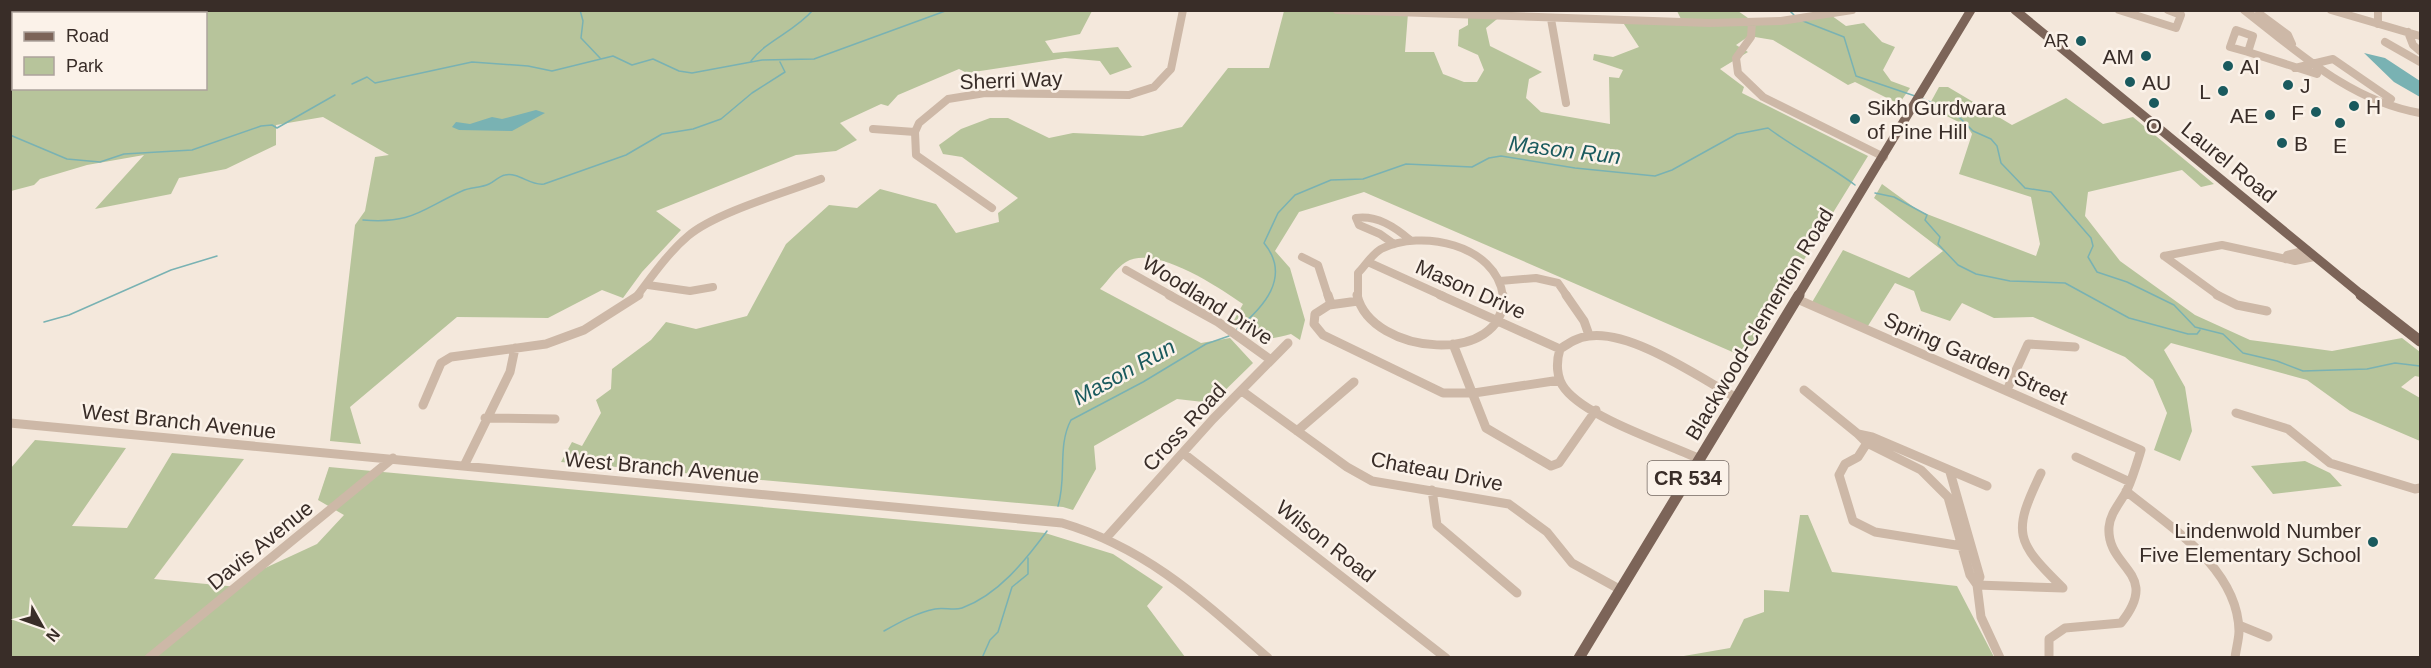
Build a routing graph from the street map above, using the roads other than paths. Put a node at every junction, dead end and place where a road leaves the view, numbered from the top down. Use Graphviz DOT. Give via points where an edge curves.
graph roads {
  1 [pos="1183,10"];
  2 [pos="1337,10"];
  3 [pos="1852,10"];
  4 [pos="1971,10"];
  5 [pos="2015,10"];
  6 [pos="2119,10"];
  7 [pos="2168,10"];
  8 [pos="2244,10"];
  9 [pos="2331,10"];
  10 [pos="2378,10"];
  11 [pos="2256,14"];
  12 [pos="1551,19"];
  13 [pos="1752,22"];
  14 [pos="2378,24"];
  15 [pos="2408,32"];
  16 [pos="2421,36"];
  17 [pos="2385,42"];
  18 [pos="2421,51"];
  19 [pos="2247,52"];
  20 [pos="2421,62"];
  21 [pos="2314,63"];
  22 [pos="2295,68"];
  23 [pos="2317,74"];
  24 [pos="2376,91"];
  25 [pos="2365,98"];
  26 [pos="2391,99"];
  27 [pos="1566,103"];
  28 [pos="2421,113"];
  29 [pos="873,129"];
  30 [pos="915,132"];
  31 [pos="1884,157"];
  32 [pos="821,179"];
  33 [pos="992,208"];
  34 [pos="1410,240"];
  35 [pos="1394,244"];
  36 [pos="2311,253"];
  37 [pos="1302,257"];
  38 [pos="1368,262"];
  39 [pos="1126,270"];
  40 [pos="1500,281"];
  41 [pos="648,285"];
  42 [pos="713,287"];
  43 [pos="1797,299"];
  44 [pos="1358,301"];
  45 [pos="1331,304"];
  46 [pos="2267,310"];
  47 [pos="1498,321"];
  48 [pos="1589,336"];
  49 [pos="2421,341"];
  50 [pos="1288,343"];
  51 [pos="1453,344"];
  52 [pos="2075,347"];
  53 [pos="515,348"];
  54 [pos="1560,350"];
  55 [pos="1270,360"];
  56 [pos="1560,380"];
  57 [pos="1354,382"];
  58 [pos="1804,390"];
  59 [pos="2007,390"];
  60 [pos="1242,391"];
  61 [pos="1474,393"];
  62 [pos="1737,398"];
  63 [pos="423,405"];
  64 [pos="1596,411"];
  65 [pos="2236,413"];
  66 [pos="485,418"];
  67 [pos="555,418"];
  68 [pos="10,423"];
  69 [pos="1297,431"];
  70 [pos="1858,434"];
  71 [pos="1867,443"];
  72 [pos="1183,453"];
  73 [pos="2076,457"];
  74 [pos="393,458"];
  75 [pos="1700,459"];
  76 [pos="464,466"];
  77 [pos="1950,472"];
  78 [pos="2041,472"];
  79 [pos="1988,486"];
  80 [pos="2128,486"];
  81 [pos="2421,488"];
  82 [pos="1432,490"];
  83 [pos="1952,498"];
  84 [pos="1107,537"];
  85 [pos="1962,546"];
  86 [pos="1977,585"];
  87 [pos="1621,590"];
  88 [pos="1517,592"];
  89 [pos="2241,626"];
  90 [pos="2268,637"];
  91 [pos="148,657"];
  92 [pos="1269,657"];
  93 [pos="1446,657"];
  94 [pos="1579,657"];
  95 [pos="2000,657"];
  96 [pos="2049,657"];
  97 [pos="2235,657"];
  1 -- 30 [label="street, Sherri Way" via="1171,69 1149,90 1129,95 969,94 937,106"];
  2 -- 12 [label="street"];
  3 -- 13 [label="street"];
  4 -- 31 [label="main road, Blackwood-Clementon Road / CR 534"];
  5 -- 36 [label="main road, Laurel Road"];
  6 -- 7 [label="street" via="2176,28 2181,15"];
  8 -- 11 [label="street"];
  9 -- 14 [label="street"];
  10 -- 14 [label="street"];
  11 -- 21 [label="street"];
  12 -- 13 [label="street"];
  12 -- 27 [label="street"];
  13 -- 31 [label="street" via="1751,38 1736,58 1738,73 1744,81 1763,97"];
  14 -- 15 [label="street"];
  15 -- 16 [label="street"];
  15 -- 18 [label="street" via="2412,45"];
  17 -- 20 [label="street"];
  19 -- 22 [label="street"];
  21 -- 22 [label="street"];
  21 -- 24 [label="street" via="2333,60"];
  21 -- 25 [label="street"];
  22 -- 23 [label="street"];
  24 -- 25 [label="street"];
  24 -- 26 [label="street"];
  25 -- 28 [label="street"];
  29 -- 30 [label="street"];
  30 -- 33 [label="street" via="916,155 924,163"];
  31 -- 43 [label="main road, Blackwood-Clementon Road / CR 534"];
  32 -- 41 [label="street" via="714,220 690,234 664,260"];
  34 -- 35 [label="street"];
  34 -- 35 [label="street" via="1383,223 1356,218 1359,225"];
  34 -- 40 [label="street" via="1436,241 1471,252"];
  35 -- 38 [label="street" via="1379,250"];
  36 -- 46 [label="street" via="2295,261 2222,245 2164,256 2216,296 2245,308"];
  36 -- 49 [label="main road, Laurel Road"];
  37 -- 45 [label="street" via="1318,265"];
  38 -- 44 [label="street" via="1358,273"];
  38 -- 47 [label="street, Mason Drive"];
  39 -- 55 [label="street, Woodland Drive" via="1233,333"];
  40 -- 47 [label="street" via="1503,295"];
  40 -- 48 [label="street" via="1553,280 1562,286"];
  41 -- 42 [label="street" via="690,291"];
  41 -- 53 [label="street" via="636,298 584,330 546,344"];
  43 -- 59 [label="street, Spring Garden Street"];
  43 -- 62 [label="main road, Blackwood-Clementon Road / CR 534"];
  44 -- 45 [label="street"];
  44 -- 51 [label="street" via="1373,322 1404,340 1425,345"];
  45 -- 61 [label="street" via="1313,319 1323,335 1429,388 1454,395"];
  47 -- 51 [label="street" via="1473,339"];
  47 -- 54 [label="street, Mason Drive"];
  48 -- 54 [label="street"];
  48 -- 62 [label="street" via="1618,337 1639,345"];
  50 -- 55 [label="street, Cross Road"];
  51 -- 61 [label="street"];
  52 -- 59 [label="street" via="2028,344"];
  53 -- 63 [label="street" via="448,358 441,363"];
  53 -- 66 [label="street" via="510,372"];
  54 -- 56 [label="street"];
  55 -- 60 [label="street, Cross Road"];
  56 -- 61 [label="street"];
  56 -- 64 [label="street" via="1572,395"];
  57 -- 69 [label="street"];
  58 -- 70 [label="street"];
  59 -- 80 [label="street, Spring Garden Street" via="2141,450"];
  60 -- 69 [label="street, Chateau Drive"];
  60 -- 72 [label="street, Cross Road"];
  61 -- 64 [label="street" via="1486,428 1551,466 1559,463"];
  62 -- 75 [label="main road, Blackwood-Clementon Road / CR 534"];
  64 -- 75 [label="street"];
  65 -- 81 [label="street" via="2288,429 2330,463"];
  66 -- 67 [label="street"];
  66 -- 76 [label="street"];
  68 -- 74 [label="street, West Branch Avenue"];
  69 -- 82 [label="street, Chateau Drive" via="1372,481"];
  70 -- 71 [label="street"];
  70 -- 77 [label="street"];
  71 -- 83 [label="street" via="1921,470"];
  71 -- 85 [label="street" via="1839,475 1853,521 1875,532"];
  72 -- 84 [label="street, Cross Road"];
  72 -- 93 [label="street, Wilson Road"];
  73 -- 80 [label="street"];
  74 -- 76 [label="street, West Branch Avenue"];
  74 -- 91 [label="street, Davis Avenue"];
  75 -- 87 [label="main road, Blackwood-Clementon Road / CR 534"];
  76 -- 84 [label="street, West Branch Avenue" via="1051,521"];
  77 -- 79 [label="street"];
  77 -- 83 [label="street"];
  78 -- 86 [label="street" via="2021,527 2033,554 2063,588"];
  80 -- 89 [label="street" via="2223,579 2239,612"];
  80 -- 96 [label="street" via="2113,511 2109,532 2135,582 2135,600 2128,616 2121,623 2059,630 2049,639"];
  82 -- 87 [label="street, Chateau Drive" via="1509,504 1547,532 1572,563"];
  82 -- 88 [label="street" via="1437,525"];
  83 -- 85 [label="street"];
  83 -- 86 [label="street" via="1980,577"];
  84 -- 92 [label="street, West Branch Avenue" via="1145,556"];
  85 -- 86 [label="street"];
  86 -- 95 [label="street" via="1981,617"];
  87 -- 94 [label="main road, Blackwood-Clementon Road / CR 534"];
  89 -- 90 [label="street"];
  89 -- 97 [label="street"];
}
